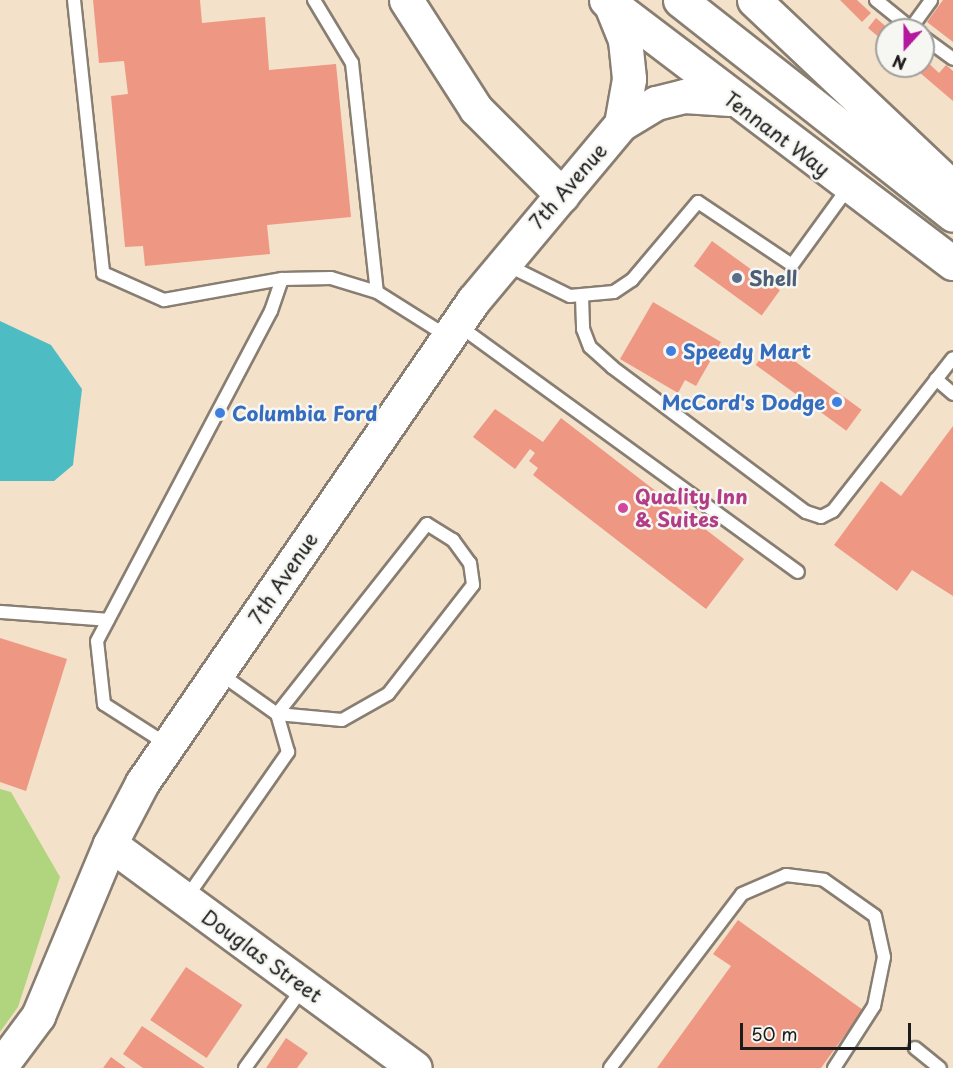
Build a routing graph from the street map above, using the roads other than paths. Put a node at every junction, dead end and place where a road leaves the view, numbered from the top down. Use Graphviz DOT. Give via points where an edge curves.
graph roads {
  1 [pos="74,0"];
  2 [pos="314,0"];
  3 [pos="406,0"];
  4 [pos="680,0"];
  5 [pos="754,0"];
  6 [pos="876,0"];
  7 [pos="931,0"];
  8 [pos="608,2"];
  9 [pos="898,18"];
  10 [pos="919,18"];
  11 [pos="935,46"];
  12 [pos="953,59"];
  13 [pos="730,99"];
  14 [pos="621,124"];
  15 [pos="848,188"];
  16 [pos="953,188"];
  17 [pos="562,195"];
  18 [pos="953,215"];
  19 [pos="502,262"];
  20 [pos="953,263"];
  21 [pos="282,279"];
  22 [pos="377,292"];
  23 [pos="582,297"];
  24 [pos="453,330"];
  25 [pos="953,357"];
  26 [pos="936,379"];
  27 [pos="953,394"];
  28 [pos="798,572"];
  29 [pos="0,612"];
  30 [pos="108,620"];
  31 [pos="218,673"];
  32 [pos="277,714"];
  33 [pos="168,744"];
  34 [pos="110,844"];
  35 [pos="185,899"];
  36 [pos="304,987"];
  37 [pos="915,1048"];
  38 [pos="0,1067"];
  39 [pos="245,1068"];
  40 [pos="415,1068"];
  41 [pos="610,1068"];
  42 [pos="834,1068"];
  43 [pos="940,1068"];
  1 -- 21 [label="lane" via="103,273 164,300"];
  2 -- 22 [label="lane" via="352,63"];
  3 -- 17 [label="main road" via="476,109"];
  4 -- 18 [label="main road"];
  5 -- 16 [label="main road"];
  6 -- 9 [label="lane"];
  7 -- 10 [label="lane"];
  8 -- 13 [label="main road, Tennant Way"];
  8 -- 14 [label="main road" via="625,40 629,80"];
  11 -- 12 [label="lane"];
  13 -- 14 [label="main road" via="684,96 656,103"];
  13 -- 15 [label="main road, Tennant Way"];
  14 -- 17 [label="main road, 7th Avenue"];
  15 -- 20 [label="main road, Tennant Way"];
  15 -- 23 [label="lane" via="792,265 698,202 632,280 614,292"];
  17 -- 19 [label="main road, 7th Avenue"];
  19 -- 23 [label="lane" via="549,288"];
  19 -- 24 [label="main road, 7th Avenue"];
  21 -- 22 [label="lane" via="332,278"];
  21 -- 30 [label="lane" via="271,311"];
  22 -- 24 [label="lane"];
  23 -- 26 [label="lane" via="583,329 604,360 806,512 821,518 833,511"];
  24 -- 28 [label="lane"];
  24 -- 31 [label="main road, 7th Avenue"];
  25 -- 26 [label="lane"];
  26 -- 27 [label="lane"];
  29 -- 30 [label="lane"];
  30 -- 33 [label="lane" via="98,641 104,704"];
  31 -- 32 [label="lane"];
  31 -- 33 [label="main road, 7th Avenue"];
  32 -- 32 [label="lane" via="342,720 388,694 473,585 470,563 453,540 427,524"];
  32 -- 35 [label="lane" via="288,752"];
  33 -- 34 [label="main road, 7th Avenue"];
  34 -- 35 [label="main road, Douglas Street"];
  34 -- 38 [label="main road, 7th Avenue" via="38,1016"];
  35 -- 36 [label="main road, Douglas Street"];
  36 -- 39 [label="lane"];
  36 -- 40 [label="main road, Douglas Street"];
  37 -- 43 [label="lane"];
  41 -- 42 [label="lane" via="742,894 786,875 824,880 875,916 884,957 874,1006"];
}
